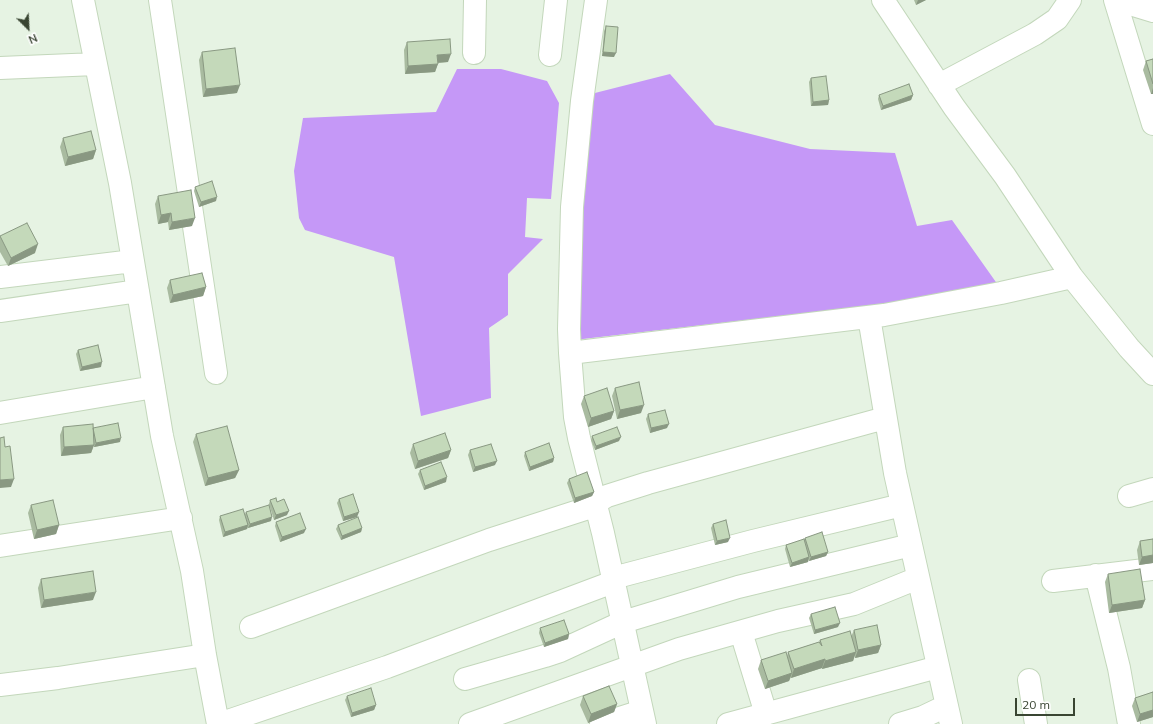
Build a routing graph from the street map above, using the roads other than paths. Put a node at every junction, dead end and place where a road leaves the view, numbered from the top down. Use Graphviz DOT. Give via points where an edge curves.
graph roads {
  1 [pos="83,0"];
  2 [pos="160,0"];
  3 [pos="475,0"];
  4 [pos="556,0"];
  5 [pos="596,0"];
  6 [pos="883,0"];
  7 [pos="1070,0"];
  8 [pos="1116,0"];
  9 [pos="1153,11"];
  10 [pos="474,53"];
  11 [pos="550,55"];
  12 [pos="96,64"];
  13 [pos="0,68"];
  14 [pos="939,85"];
  15 [pos="1153,124"];
  16 [pos="133,261"];
  17 [pos="0,277"];
  18 [pos="1072,277"];
  19 [pos="138,291"];
  20 [pos="0,311"];
  21 [pos="869,317"];
  22 [pos="570,353"];
  23 [pos="216,373"];
  24 [pos="1153,374"];
  25 [pos="154,387"];
  26 [pos="0,413"];
  27 [pos="885,418"];
  28 [pos="1153,489"];
  29 [pos="1128,496"];
  30 [pos="595,503"];
  31 [pos="902,505"];
  32 [pos="181,518"];
  33 [pos="910,545"];
  34 [pos="0,546"];
  35 [pos="1153,569"];
  36 [pos="1096,575"];
  37 [pos="918,578"];
  38 [pos="613,580"];
  39 [pos="1053,581"];
  40 [pos="623,622"];
  41 [pos="251,627"];
  42 [pos="741,632"];
  43 [pos="205,655"];
  44 [pos="632,665"];
  45 [pos="938,667"];
  46 [pos="465,679"];
  47 [pos="1030,680"];
  48 [pos="0,685"];
  49 [pos="766,714"];
  50 [pos="948,715"];
  51 [pos="644,717"];
  52 [pos="219,724"];
  53 [pos="470,724"];
  54 [pos="601,724"];
  55 [pos="728,724"];
  56 [pos="900,724"];
  57 [pos="1036,724"];
  58 [pos="1129,724"];
  1 -- 12 [label="street"];
  2 -- 23 [label="street"];
  3 -- 10 [label="street"];
  4 -- 11 [label="street"];
  5 -- 22 [label="street" via="582,101 572,207"];
  6 -- 14 [label="street"];
  7 -- 14 [label="street" via="1056,19 1035,34"];
  8 -- 9 [label="street"];
  8 -- 15 [label="street"];
  12 -- 13 [label="street"];
  12 -- 16 [label="street"];
  14 -- 18 [label="street" via="1005,176"];
  16 -- 17 [label="street"];
  16 -- 19 [label="street"];
  18 -- 21 [label="street"];
  18 -- 24 [label="street"];
  19 -- 20 [label="street"];
  19 -- 25 [label="street"];
  21 -- 22 [label="street"];
  21 -- 27 [label="street"];
  22 -- 30 [label="street" via="575,418"];
  25 -- 26 [label="street"];
  25 -- 32 [label="street" via="162,436"];
  27 -- 30 [label="street" via="648,482 607,496"];
  27 -- 31 [label="street"];
  28 -- 29 [label="street"];
  30 -- 38 [label="street"];
  30 -- 41 [label="street"];
  31 -- 33 [label="street"];
  31 -- 38 [label="street" via="753,541"];
  32 -- 34 [label="street"];
  32 -- 43 [label="street"];
  33 -- 37 [label="street"];
  33 -- 40 [label="street" via="738,587"];
  35 -- 36 [label="street"];
  36 -- 39 [label="street"];
  36 -- 58 [label="street" via="1119,668"];
  37 -- 42 [label="street" via="854,604"];
  37 -- 45 [label="street"];
  38 -- 40 [label="street"];
  38 -- 52 [label="street" via="394,665"];
  40 -- 44 [label="street"];
  40 -- 46 [label="street" via="546,656"];
  42 -- 44 [label="street"];
  42 -- 49 [label="street"];
  43 -- 48 [label="street"];
  43 -- 52 [label="street"];
  44 -- 51 [label="street"];
  44 -- 53 [label="street"];
  45 -- 49 [label="street"];
  45 -- 50 [label="street"];
  47 -- 57 [label="street"];
  49 -- 55 [label="street"];
  50 -- 56 [label="street" via="923,717"];
  51 -- 54 [label="street"];
}
